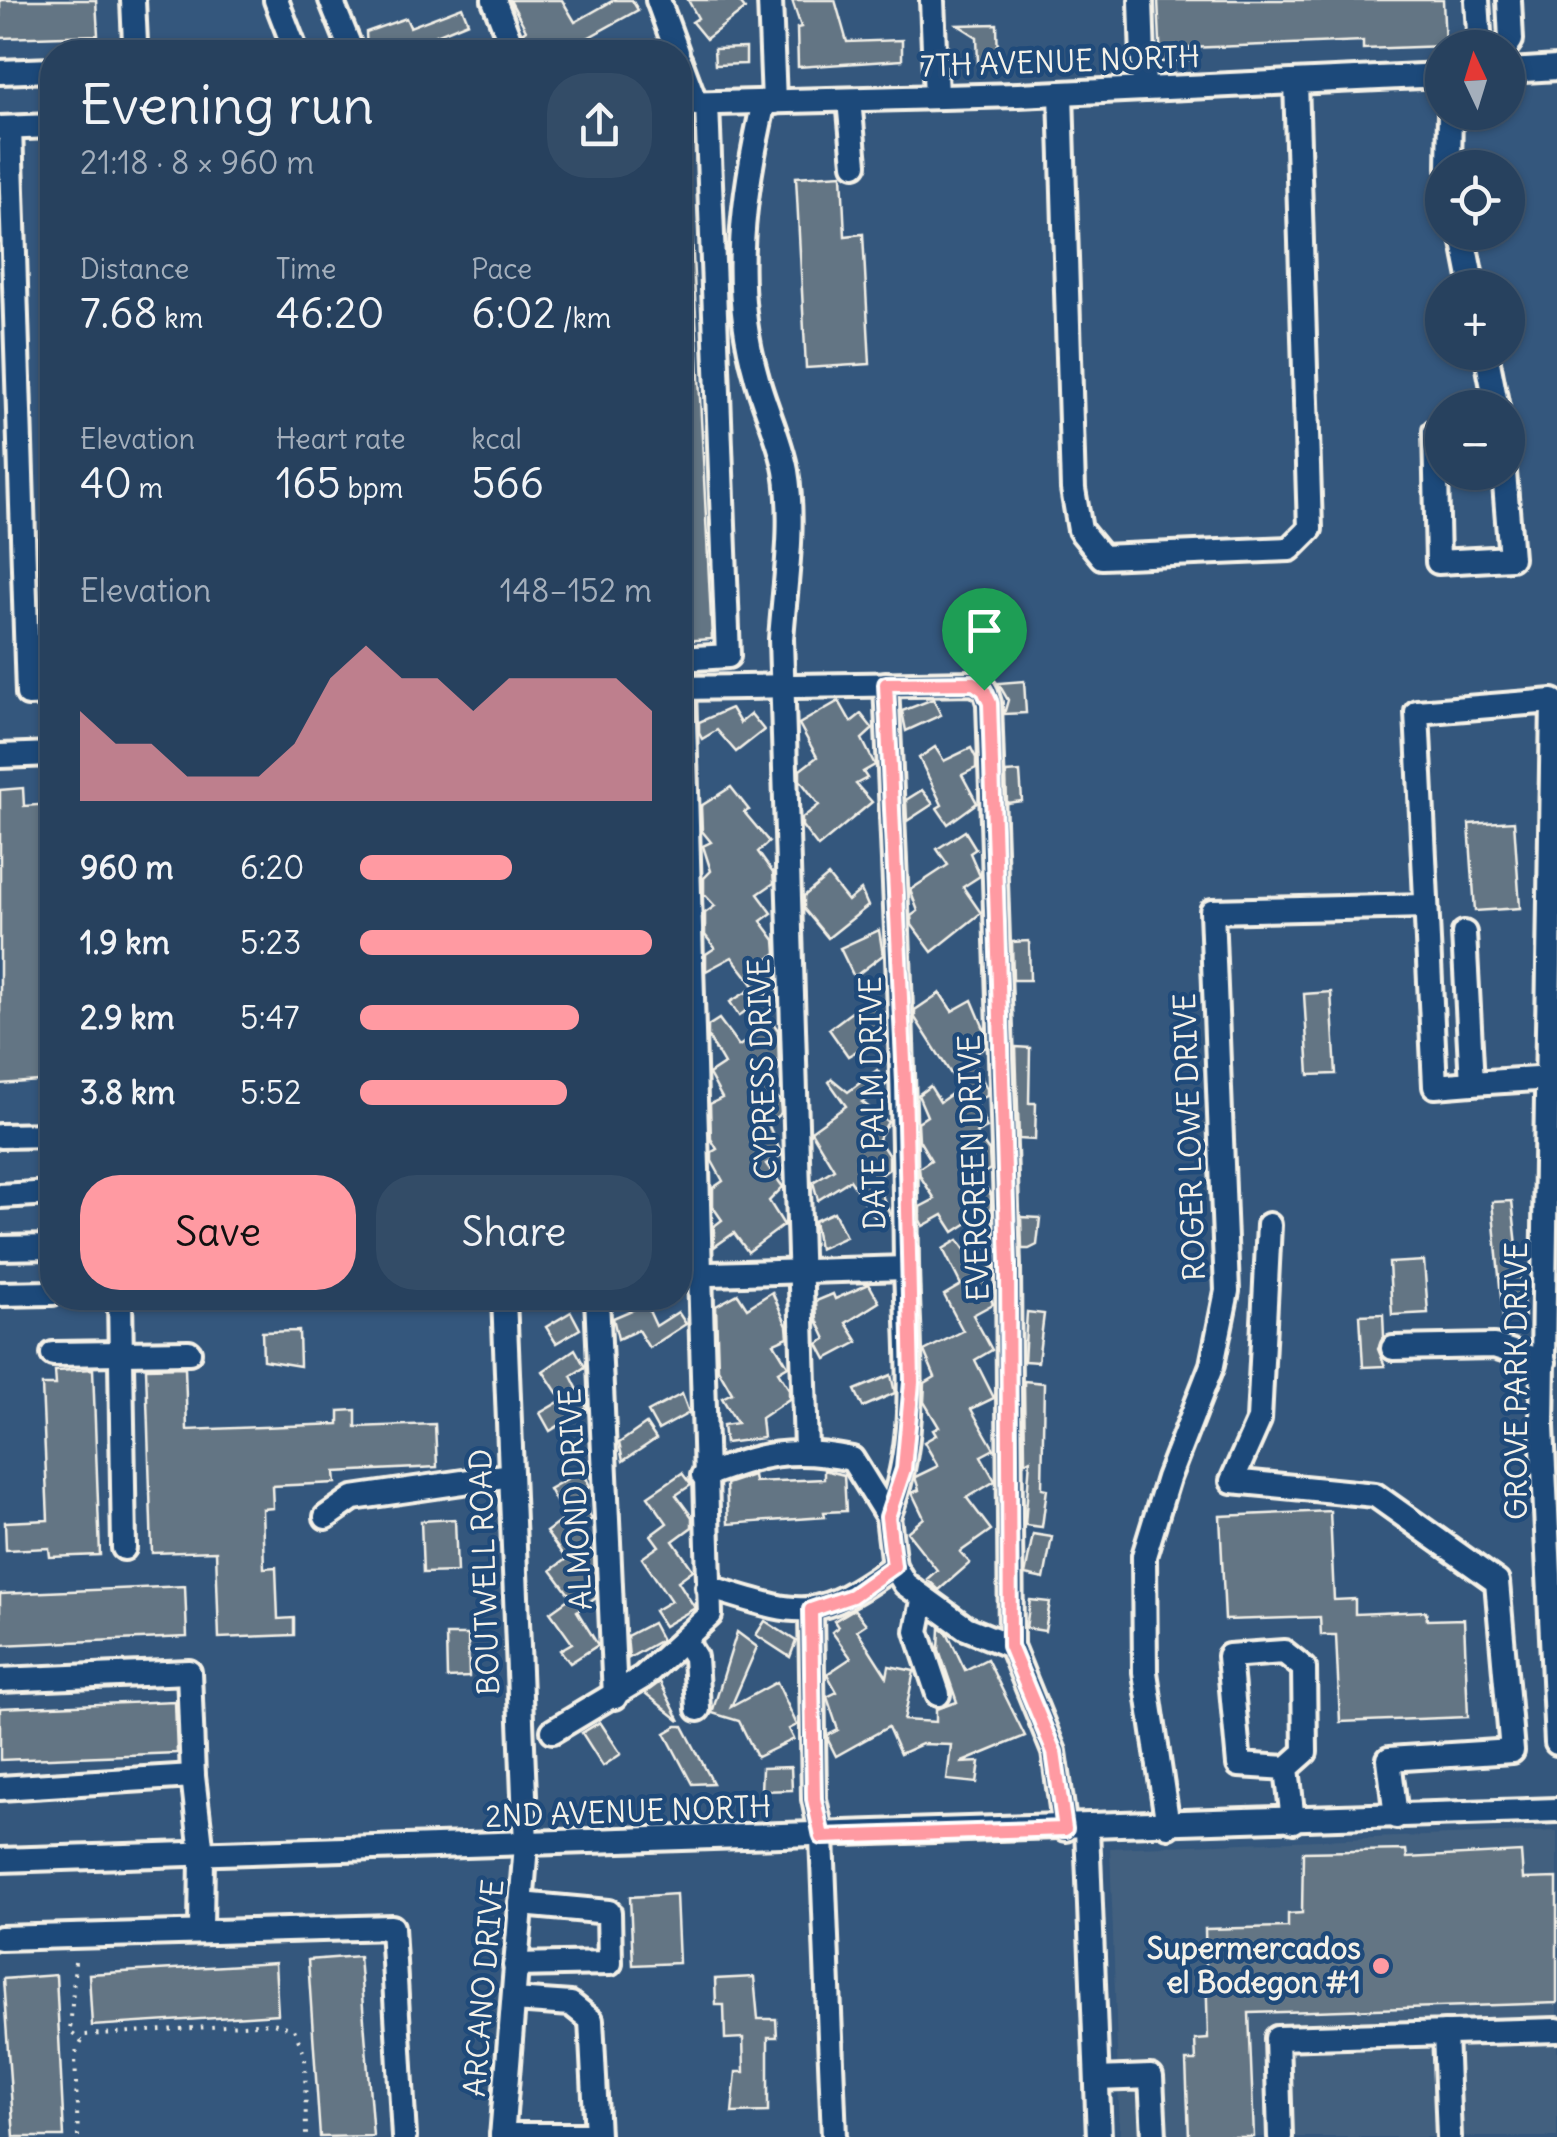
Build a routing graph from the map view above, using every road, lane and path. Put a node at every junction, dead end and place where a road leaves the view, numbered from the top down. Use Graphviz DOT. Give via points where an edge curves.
graph roads {
  1 [pos="133,0"];
  2 [pos="276,0"];
  3 [pos="331,0"];
  4 [pos="494,0"];
  5 [pos="658,0"];
  6 [pos="770,0"];
  7 [pos="932,0"];
  8 [pos="1141,0"];
  9 [pos="1477,0"];
  10 [pos="1509,0"];
  11 [pos="1479,30"];
  12 [pos="1510,30"];
  13 [pos="134,40"];
  14 [pos="291,40"];
  15 [pos="347,40"];
  16 [pos="509,40"];
  17 [pos="673,40"];
  18 [pos="1557,68"];
  19 [pos="40,70"];
  20 [pos="1525,70"];
  21 [pos="0,72"];
  22 [pos="1425,75"];
  23 [pos="1296,82"];
  24 [pos="1144,89"];
  25 [pos="1061,93"];
  26 [pos="936,97"];
  27 [pos="849,100"];
  28 [pos="769,102"];
  29 [pos="694,104"];
  30 [pos="40,127"];
  31 [pos="5,128"];
  32 [pos="855,164"];
  33 [pos="1436,490"];
  34 [pos="1506,490"];
  35 [pos="692,658"];
  36 [pos="886,684"];
  37 [pos="783,686"];
  38 [pos="692,688"];
  39 [pos="40,694"];
  40 [pos="40,754"];
  41 [pos="0,756"];
  42 [pos="1426,906"];
  43 [pos="1464,932"];
  44 [pos="1551,1078"];
  45 [pos="1472,1082"];
  46 [pos="40,1135"];
  47 [pos="0,1136"];
  48 [pos="40,1194"];
  49 [pos="0,1196"];
  50 [pos="1269,1225"];
  51 [pos="40,1247"];
  52 [pos="0,1248"];
  53 [pos="906,1268"];
  54 [pos="798,1271"];
  55 [pos="692,1274"];
  56 [pos="40,1293"];
  57 [pos="0,1294"];
  58 [pos="120,1310"];
  59 [pos="504,1310"];
  60 [pos="598,1310"];
  61 [pos="691,1310"];
  62 [pos="1394,1348"];
  63 [pos="189,1352"];
  64 [pos="53,1354"];
  65 [pos="122,1354"];
  66 [pos="1544,1362"];
  67 [pos="806,1449"];
  68 [pos="511,1475"];
  69 [pos="703,1476"];
  70 [pos="326,1517"];
  71 [pos="888,1517"];
  72 [pos="124,1548"];
  73 [pos="894,1566"];
  74 [pos="708,1587"];
  75 [pos="924,1602"];
  76 [pos="811,1610"];
  77 [pos="685,1641"];
  78 [pos="1010,1646"];
  79 [pos="0,1680"];
  80 [pos="938,1694"];
  81 [pos="615,1697"];
  82 [pos="698,1709"];
  83 [pos="553,1731"];
  84 [pos="1557,1743"];
  85 [pos="1288,1768"];
  86 [pos="193,1776"];
  87 [pos="0,1788"];
  88 [pos="1557,1810"];
  89 [pos="1396,1817"];
  90 [pos="1293,1821"];
  91 [pos="1168,1826"];
  92 [pos="1076,1829"];
  93 [pos="822,1837"];
  94 [pos="526,1845"];
  95 [pos="202,1854"];
  96 [pos="0,1860"];
  97 [pos="521,1904"];
  98 [pos="202,1930"];
  99 [pos="0,1938"];
  100 [pos="76,1962"];
  101 [pos="515,1964"];
  102 [pos="514,2000"];
  103 [pos="1557,2030"];
  104 [pos="1445,2033"];
  105 [pos="82,2041"];
  106 [pos="1097,2078"];
  107 [pos="502,2136"];
  108 [pos="78,2137"];
  109 [pos="306,2137"];
  110 [pos="404,2137"];
  111 [pos="834,2137"];
  112 [pos="1099,2137"];
  113 [pos="1154,2137"];
  114 [pos="1280,2137"];
  115 [pos="1449,2137"];
  1 -- 13 [label="street"];
  2 -- 14 [label="street"];
  3 -- 15 [label="street"];
  4 -- 16 [label="street"];
  5 -- 17 [label="street"];
  6 -- 28 [label="street"];
  7 -- 26 [label="street"];
  8 -- 24 [label="street"];
  9 -- 11 [label="street"];
  10 -- 12 [label="street"];
  18 -- 20 [label="street"];
  19 -- 21 [label="street"];
  22 -- 23 [label="street, 7TH AVENUE NORTH"];
  23 -- 24 [label="street, 7TH AVENUE NORTH"];
  23 -- 25 [label="street" via="1310,529 1290,549 1102,558 1080,530 1074,489"];
  24 -- 25 [label="street, 7TH AVENUE NORTH"];
  25 -- 26 [label="street, 7TH AVENUE NORTH"];
  26 -- 27 [label="street, 7TH AVENUE NORTH"];
  27 -- 28 [label="street, 7TH AVENUE NORTH"];
  27 -- 32 [label="street"];
  28 -- 29 [label="street, 7TH AVENUE NORTH"];
  28 -- 37 [label="street, CYPRESS DRIVE" via="743,200 740,250 755,374 786,470"];
  29 -- 35 [label="street" via="728,656"];
  30 -- 31 [label="street"];
  31 -- 39 [label="street" via="28,694"];
  33 -- 34 [label="street" via="1438,562 1512,558"];
  36 -- 37 [label="street"];
  36 -- 53 [label="street, DATE PALM DRIVE" via="905,1082"];
  36 -- 78 [label="street, EVERGREEN DRIVE" via="974,683 990,703 1008,1265"];
  37 -- 38 [label="street"];
  37 -- 54 [label="street, CYPRESS DRIVE"];
  40 -- 41 [label="street"];
  42 -- 44 [label="street, GROVE PARK DRIVE" via="1418,712 1554,702"];
  42 -- 45 [label="street" via="1434,1086"];
  42 -- 91 [label="street, ROGER LOWE DRIVE" via="1212,911 1227,1291 1212,1365 1144,1556 1144,1672"];
  43 -- 45 [label="street"];
  44 -- 45 [label="street"];
  44 -- 66 [label="street, GROVE PARK DRIVE"];
  46 -- 47 [label="street"];
  48 -- 49 [label="street"];
  50 -- 89 [label="street" via="1260,1420 1232,1481 1376,1494 1497,1582 1512,1751 1389,1758"];
  51 -- 52 [label="street"];
  53 -- 54 [label="street"];
  53 -- 71 [label="street, DATE PALM DRIVE" via="912,1382 904,1469"];
  54 -- 55 [label="street"];
  54 -- 67 [label="street, CYPRESS DRIVE"];
  56 -- 57 [label="street"];
  58 -- 65 [label="street"];
  59 -- 68 [label="street, BOUTWELL ROAD"];
  60 -- 81 [label="street, ALMOND DRIVE"];
  61 -- 69 [label="street"];
  62 -- 66 [label="street" via="1494,1346"];
  63 -- 65 [label="street"];
  64 -- 65 [label="street"];
  65 -- 72 [label="street"];
  66 -- 84 [label="street, GROVE PARK DRIVE"];
  67 -- 69 [label="street"];
  67 -- 71 [label="street" via="852,1459"];
  68 -- 70 [label="street" via="353,1498"];
  68 -- 94 [label="street, BOUTWELL ROAD"];
  69 -- 74 [label="street"];
  71 -- 73 [label="street"];
  73 -- 75 [label="street"];
  73 -- 76 [label="street" via="852,1596"];
  74 -- 76 [label="street" via="764,1607"];
  74 -- 77 [label="street" via="710,1615"];
  75 -- 78 [label="street"];
  75 -- 80 [label="street" via="917,1631"];
  76 -- 93 [label="street" via="814,1799"];
  77 -- 81 [label="street"];
  77 -- 82 [label="street" via="695,1657"];
  78 -- 92 [label="street" via="1054,1752"];
  79 -- 86 [label="street" via="189,1672"];
  81 -- 83 [label="street"];
  85 -- 85 [label="street" via="1306,1752 1304,1668 1284,1652 1229,1656 1238,1765"];
  85 -- 90 [label="street"];
  86 -- 87 [label="street"];
  86 -- 95 [label="street"];
  88 -- 89 [label="street, 2ND AVENUE NORTH"];
  89 -- 90 [label="street, 2ND AVENUE NORTH"];
  90 -- 91 [label="street, 2ND AVENUE NORTH"];
  91 -- 92 [label="street, 2ND AVENUE NORTH"];
  92 -- 93 [label="street, 2ND AVENUE NORTH"];
  92 -- 106 [label="street"];
  93 -- 94 [label="street, 2ND AVENUE NORTH"];
  93 -- 111 [label="street"];
  94 -- 95 [label="street, 2ND AVENUE NORTH"];
  94 -- 97 [label="street, ARCANO DRIVE"];
  95 -- 96 [label="street, 2ND AVENUE NORTH"];
  95 -- 98 [label="street"];
  97 -- 101 [label="street, ARCANO DRIVE"];
  97 -- 101 [label="street" via="609,1912 610,1963"];
  98 -- 99 [label="street"];
  98 -- 110 [label="street" via="392,1926"];
  100 -- 105 [label="path" via="68,2022"];
  101 -- 102 [label="street, ARCANO DRIVE"];
  102 -- 107 [label="street, ARCANO DRIVE"];
  102 -- 107 [label="street" via="571,2004 591,2020 596,2135"];
  103 -- 104 [label="street"];
  104 -- 114 [label="street" via="1277,2038"];
  104 -- 115 [label="street"];
  105 -- 108 [label="path" via="75,2055"];
  105 -- 109 [label="path" via="85,2034 164,2029 273,2023 294,2029 305,2056"];
  106 -- 112 [label="street"];
  106 -- 113 [label="street" via="1151,2076"];
}
